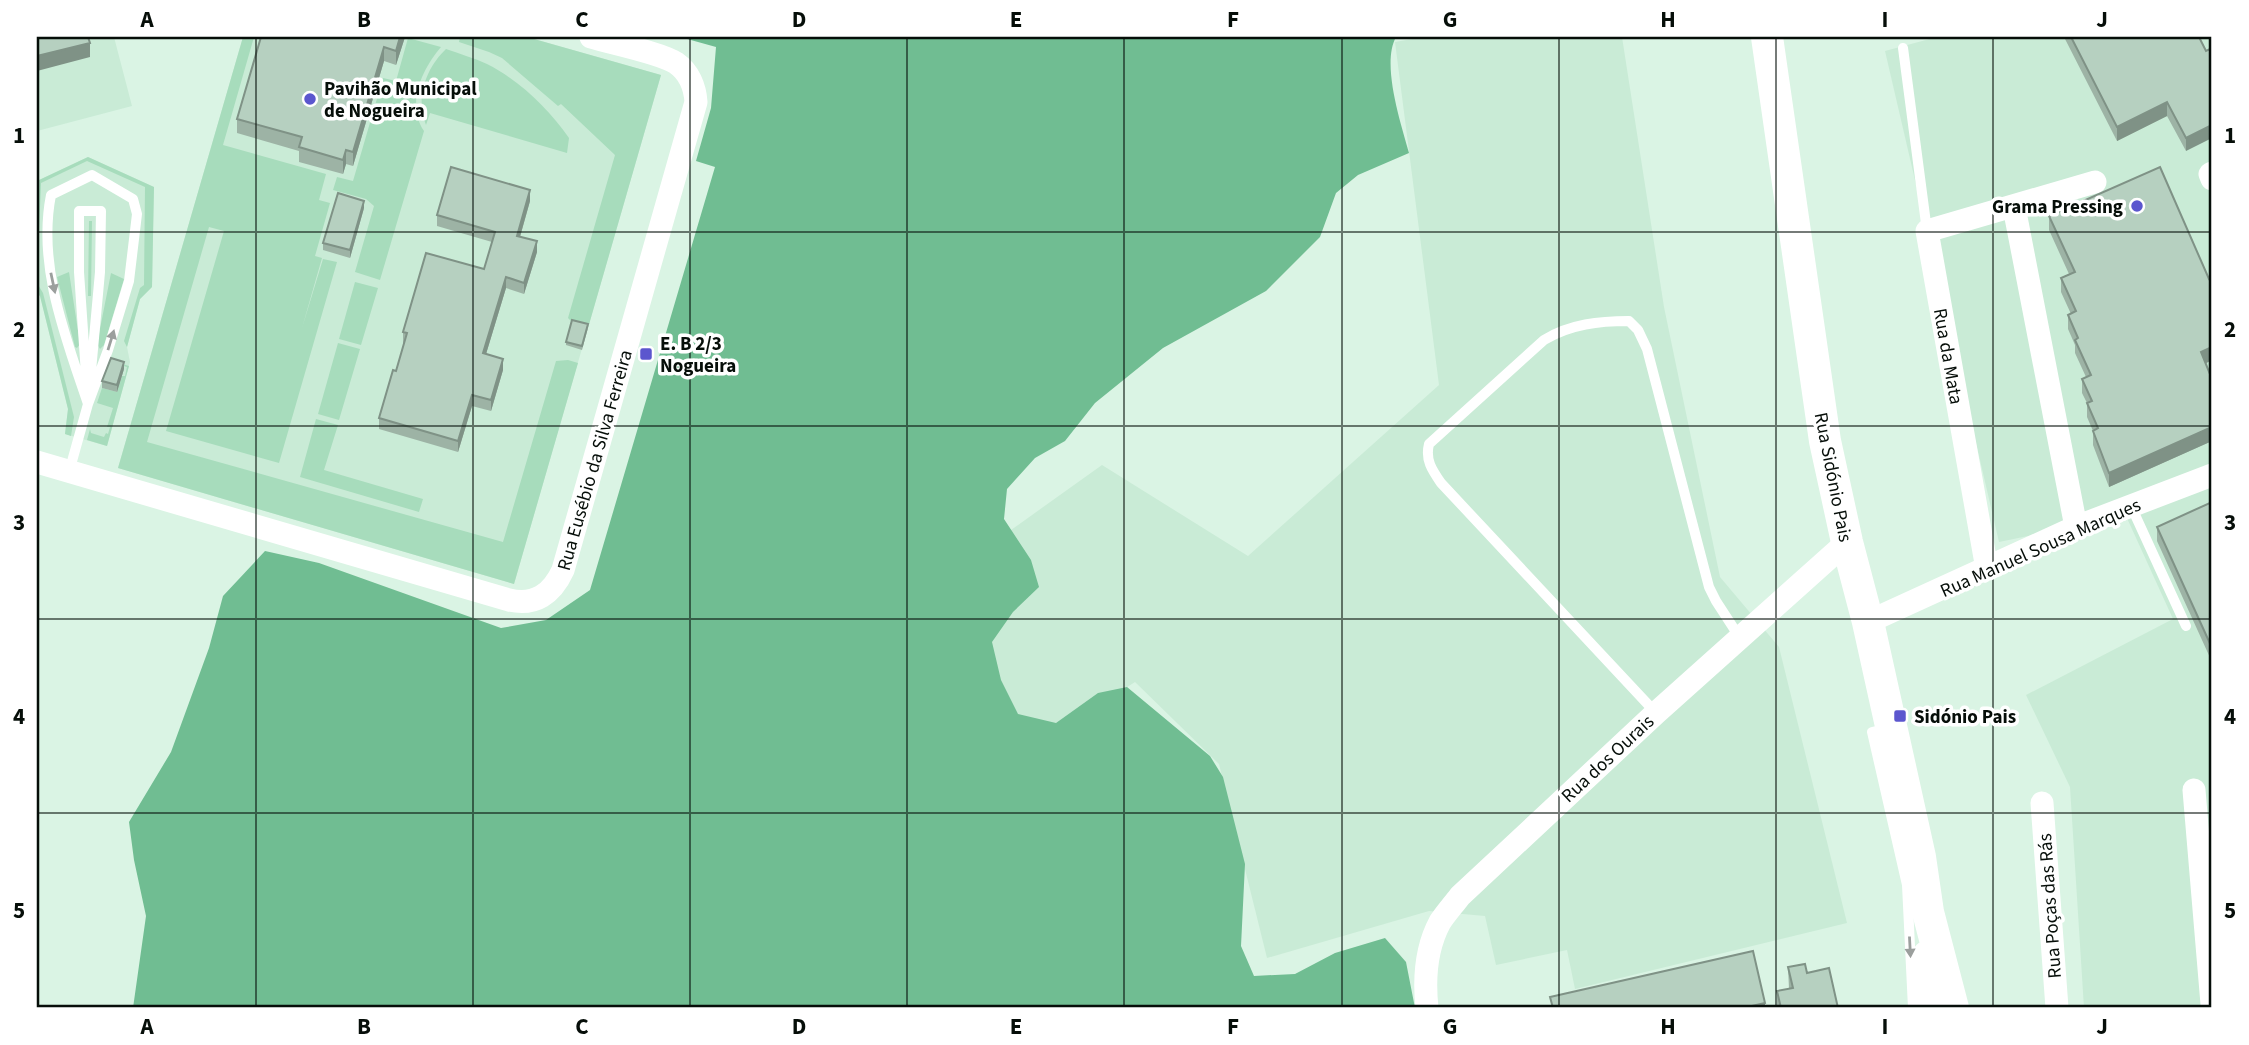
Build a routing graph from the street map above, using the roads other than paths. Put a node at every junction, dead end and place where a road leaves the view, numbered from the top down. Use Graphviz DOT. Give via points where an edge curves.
graph roads {
  1 [pos="591,37"];
  2 [pos="1767,37"];
  3 [pos="1903,48"];
  4 [pos="2212,173"];
  5 [pos="2212,179"];
  6 [pos="2095,182"];
  7 [pos="2014,207"];
  8 [pos="1927,231"];
  9 [pos="88,404"];
  10 [pos="37,462"];
  11 [pos="69,472"];
  12 [pos="2212,475"];
  13 [pos="2131,506"];
  14 [pos="2076,527"];
  15 [pos="1847,542"];
  16 [pos="1987,569"];
  17 [pos="1868,622"];
  18 [pos="2186,626"];
  19 [pos="1740,638"];
  20 [pos="1656,713"];
  21 [pos="2194,790"];
  22 [pos="2042,803"];
  23 [pos="1920,894"];
  24 [pos="2212,1004"];
  25 [pos="1427,1008"];
  26 [pos="1913,1008"];
  27 [pos="1928,1008"];
  28 [pos="1954,1008"];
  29 [pos="2057,1008"];
  1 -- 11 [label="street, Rua Eusébio da Silva Ferreira" via="674,62 687,75 696,102 563,570 550,592 530,601 509,600"];
  2 -- 15 [label="main road, Rua Sidónio Pais" via="1825,441"];
  3 -- 8 [label="lane"];
  4 -- 5 [label="street"];
  6 -- 7 [label="street"];
  7 -- 8 [label="street"];
  7 -- 14 [label="street"];
  8 -- 16 [label="street, Rua da Mata"];
  9 -- 9 [label="lane" via="101,212 79,211 79,272"];
  9 -- 9 [label="lane, one-way" via="129,281 137,214 133,199 92,175 51,195 47,215 53,288"];
  9 -- 11 [label="lane"];
  10 -- 11 [label="street, Rua Eusébio da Silva Ferreira"];
  12 -- 13 [label="street, Rua Manuel Sousa Marques"];
  13 -- 14 [label="street, Rua Manuel Sousa Marques"];
  13 -- 18 [label="lane"];
  14 -- 16 [label="street, Rua Manuel Sousa Marques"];
  15 -- 17 [label="main road, Rua Sidónio Pais"];
  15 -- 19 [label="street, Rua dos Ourais"];
  16 -- 17 [label="street, Rua Manuel Sousa Marques"];
  17 -- 23 [label="main road, Rua Sidónio Pais" via="1920,857"];
  19 -- 20 [label="street, Rua dos Ourais"];
  19 -- 20 [label="lane" via="1709,586 1647,349 1638,330 1629,321 1607,321 1570,328 1544,340 1429,444 1431,468"];
  20 -- 25 [label="street, Rua dos Ourais" via="1460,896 1440,922 1429,953"];
  21 -- 24 [label="street"];
  22 -- 29 [label="street, Rua Poças das Rás"];
  23 -- 26 [label="lane, one-way"];
  23 -- 27 [label="main road"];
  23 -- 28 [label="main road"];
}
